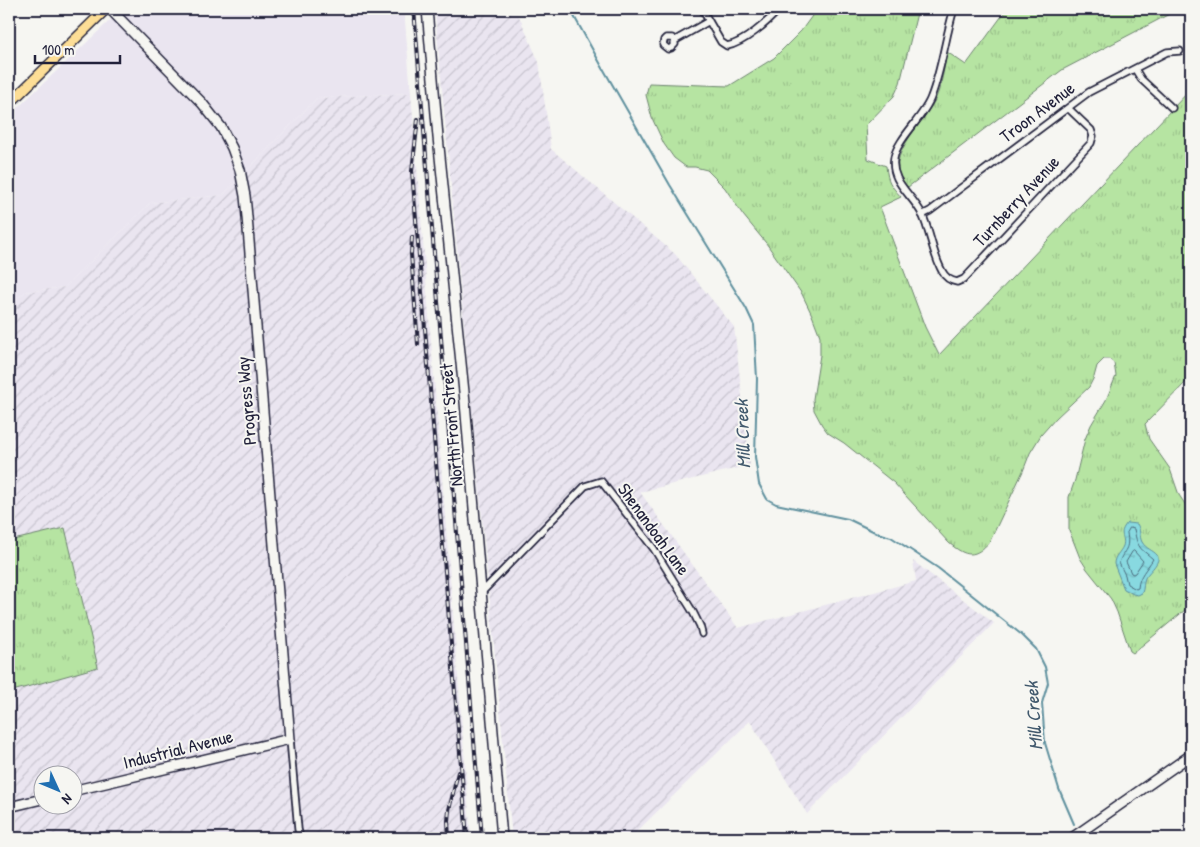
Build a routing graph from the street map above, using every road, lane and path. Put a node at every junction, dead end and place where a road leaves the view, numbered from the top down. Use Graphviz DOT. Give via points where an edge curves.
graph roads {
  1 [pos="106,9"];
  2 [pos="110,9"];
  3 [pos="427,9"];
  4 [pos="702,9"];
  5 [pos="779,9"];
  6 [pos="954,9"];
  7 [pos="709,21"];
  8 [pos="674,41"];
  9 [pos="1180,51"];
  10 [pos="1135,69"];
  11 [pos="9,104"];
  12 [pos="1068,108"];
  13 [pos="1172,108"];
  14 [pos="922,215"];
  15 [pos="482,592"];
  16 [pos="702,634"];
  17 [pos="290,739"];
  18 [pos="1191,755"];
  19 [pos="82,789"];
  20 [pos="32,800"];
  21 [pos="9,806"];
  22 [pos="300,838"];
  23 [pos="502,838"];
  24 [pos="1072,838"];
  1 -- 11 [label="main road"];
  2 -- 17 [label="street, Progress Way" via="210,112 229,142 242,178"];
  3 -- 15 [label="street, North Front Street"];
  4 -- 7 [label="street"];
  5 -- 7 [label="street" via="758,29 727,46 721,42"];
  6 -- 14 [label="street" via="932,96 894,157 896,177"];
  7 -- 8 [label="street"];
  9 -- 10 [label="street, Troon Avenue" via="1167,52"];
  10 -- 12 [label="street, Troon Avenue" via="1089,92"];
  10 -- 13 [label="street" via="1141,79"];
  12 -- 14 [label="street, Troon Avenue"];
  12 -- 14 [label="street, Turnberry Avenue" via="1091,130 1091,143 964,279 950,280 942,272"];
  15 -- 16 [label="street, Shenandoah Lane" via="585,486 601,481 654,549 693,612"];
  15 -- 23 [label="street, North Front Street"];
  17 -- 19 [label="street, Industrial Avenue"];
  17 -- 22 [label="street, Progress Way"];
  18 -- 24 [label="street"];
  20 -- 21 [label="street"];
}
